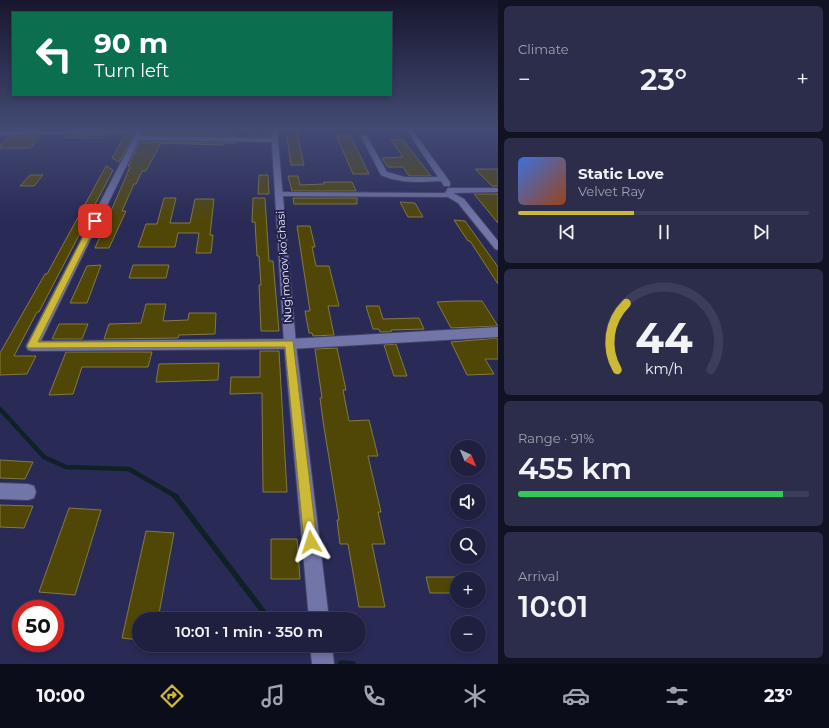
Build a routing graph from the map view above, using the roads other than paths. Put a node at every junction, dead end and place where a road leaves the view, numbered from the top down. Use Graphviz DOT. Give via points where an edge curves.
graph roads {
  1 [pos="126,160"];
  2 [pos="277,160"];
  3 [pos="377,160"];
  4 [pos="430,160"];
  5 [pos="443,179"];
  6 [pos="498,190"];
  7 [pos="450,192"];
  8 [pos="279,194"];
  9 [pos="498,247"];
  10 [pos="498,332"];
  11 [pos="290,344"];
  12 [pos="0,491"];
  13 [pos="28,492"];
  14 [pos="318,612"];
  15 [pos="322,652"];
  16 [pos="323,664"];
  1 -- 11 [label="street" via="32,346"];
  2 -- 8 [label="street, Nugʻmonov koʻchasi"];
  3 -- 5 [label="street" via="384,173 398,179"];
  4 -- 5 [label="street"];
  5 -- 7 [label="street"];
  6 -- 7 [label="street"];
  7 -- 8 [label="street"];
  7 -- 9 [label="street" via="461,201"];
  8 -- 11 [label="street, Nugʻmonov koʻchasi"];
  10 -- 11 [label="street"];
  11 -- 14 [label="street, Nugʻmonov koʻchasi"];
  12 -- 13 [label="street"];
  15 -- 16 [label="street"];
}
